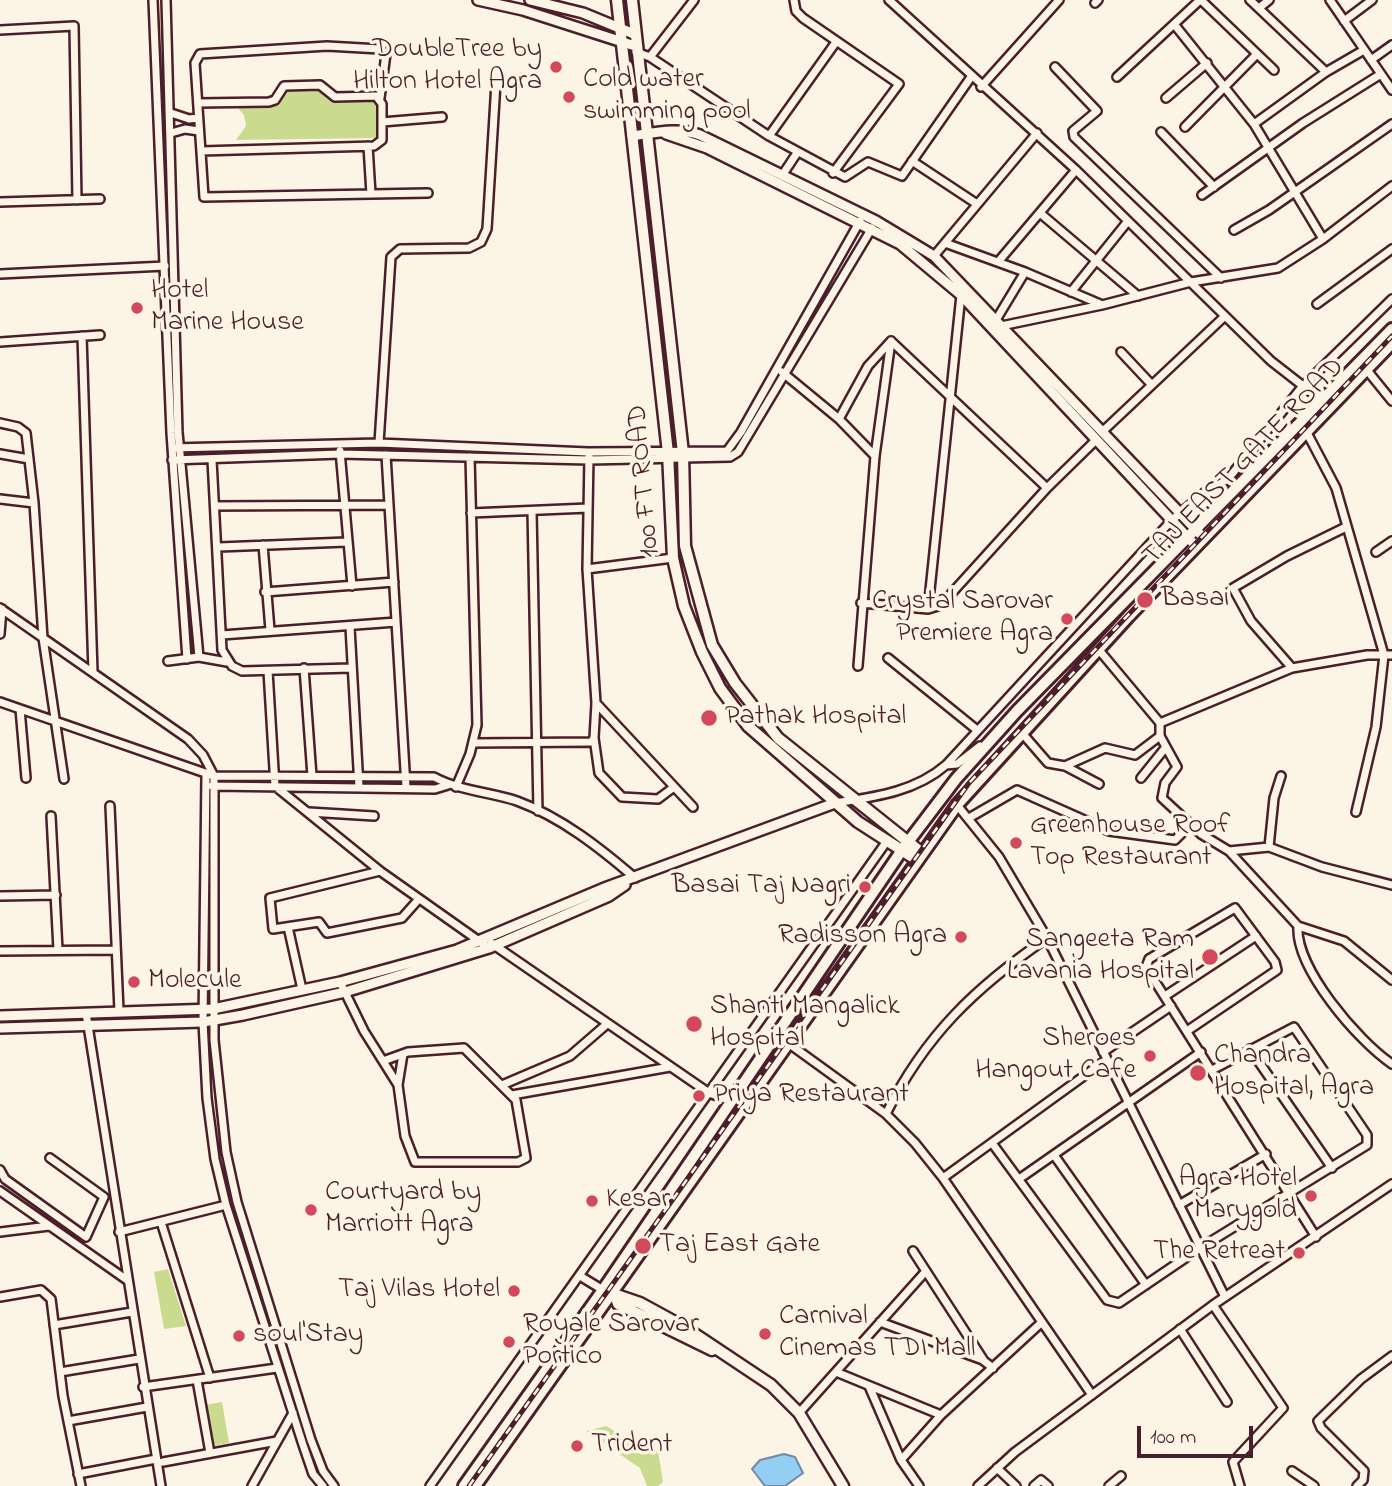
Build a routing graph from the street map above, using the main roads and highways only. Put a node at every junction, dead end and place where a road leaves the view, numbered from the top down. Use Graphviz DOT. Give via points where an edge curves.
graph roads {
  1 [pos="617,0"];
  2 [pos="632,0"];
  3 [pos="1392,329"];
  4 [pos="1392,343"];
  5 [pos="1196,539"];
  6 [pos="905,846"];
  7 [pos="920,857"];
  8 [pos="610,1294"];
  9 [pos="464,1486"];
  10 [pos="475,1486"];
  11 [pos="843,1486"];
  1 -- 6 [label="main road, 100 FT ROAD" via="668,456 673,558 684,606 702,652 737,713 774,752 835,803 887,841"];
  2 -- 6 [label="main road, 100 FT ROAD" via="683,457 685,546 712,645 778,738 858,800"];
  3 -- 5 [label="main road"];
  4 -- 5 [label="main road, TAJ EAST GATE ROAD"];
  5 -- 6 [label="main road" via="1017,711 956,779"];
  5 -- 7 [label="main road, TAJ EAST GATE ROAD" via="957,805"];
  6 -- 7 [label="main road, 100 FT ROAD"];
  6 -- 8 [label="main road" via="731,1101"];
  7 -- 8 [label="main road, TAJ EAST GATE ROAD"];
  8 -- 9 [label="main road"];
  8 -- 10 [label="main road, TAJ EAST GATE ROAD"];
  8 -- 11 [label="main road" via="670,1319 771,1385 799,1413"];
}
